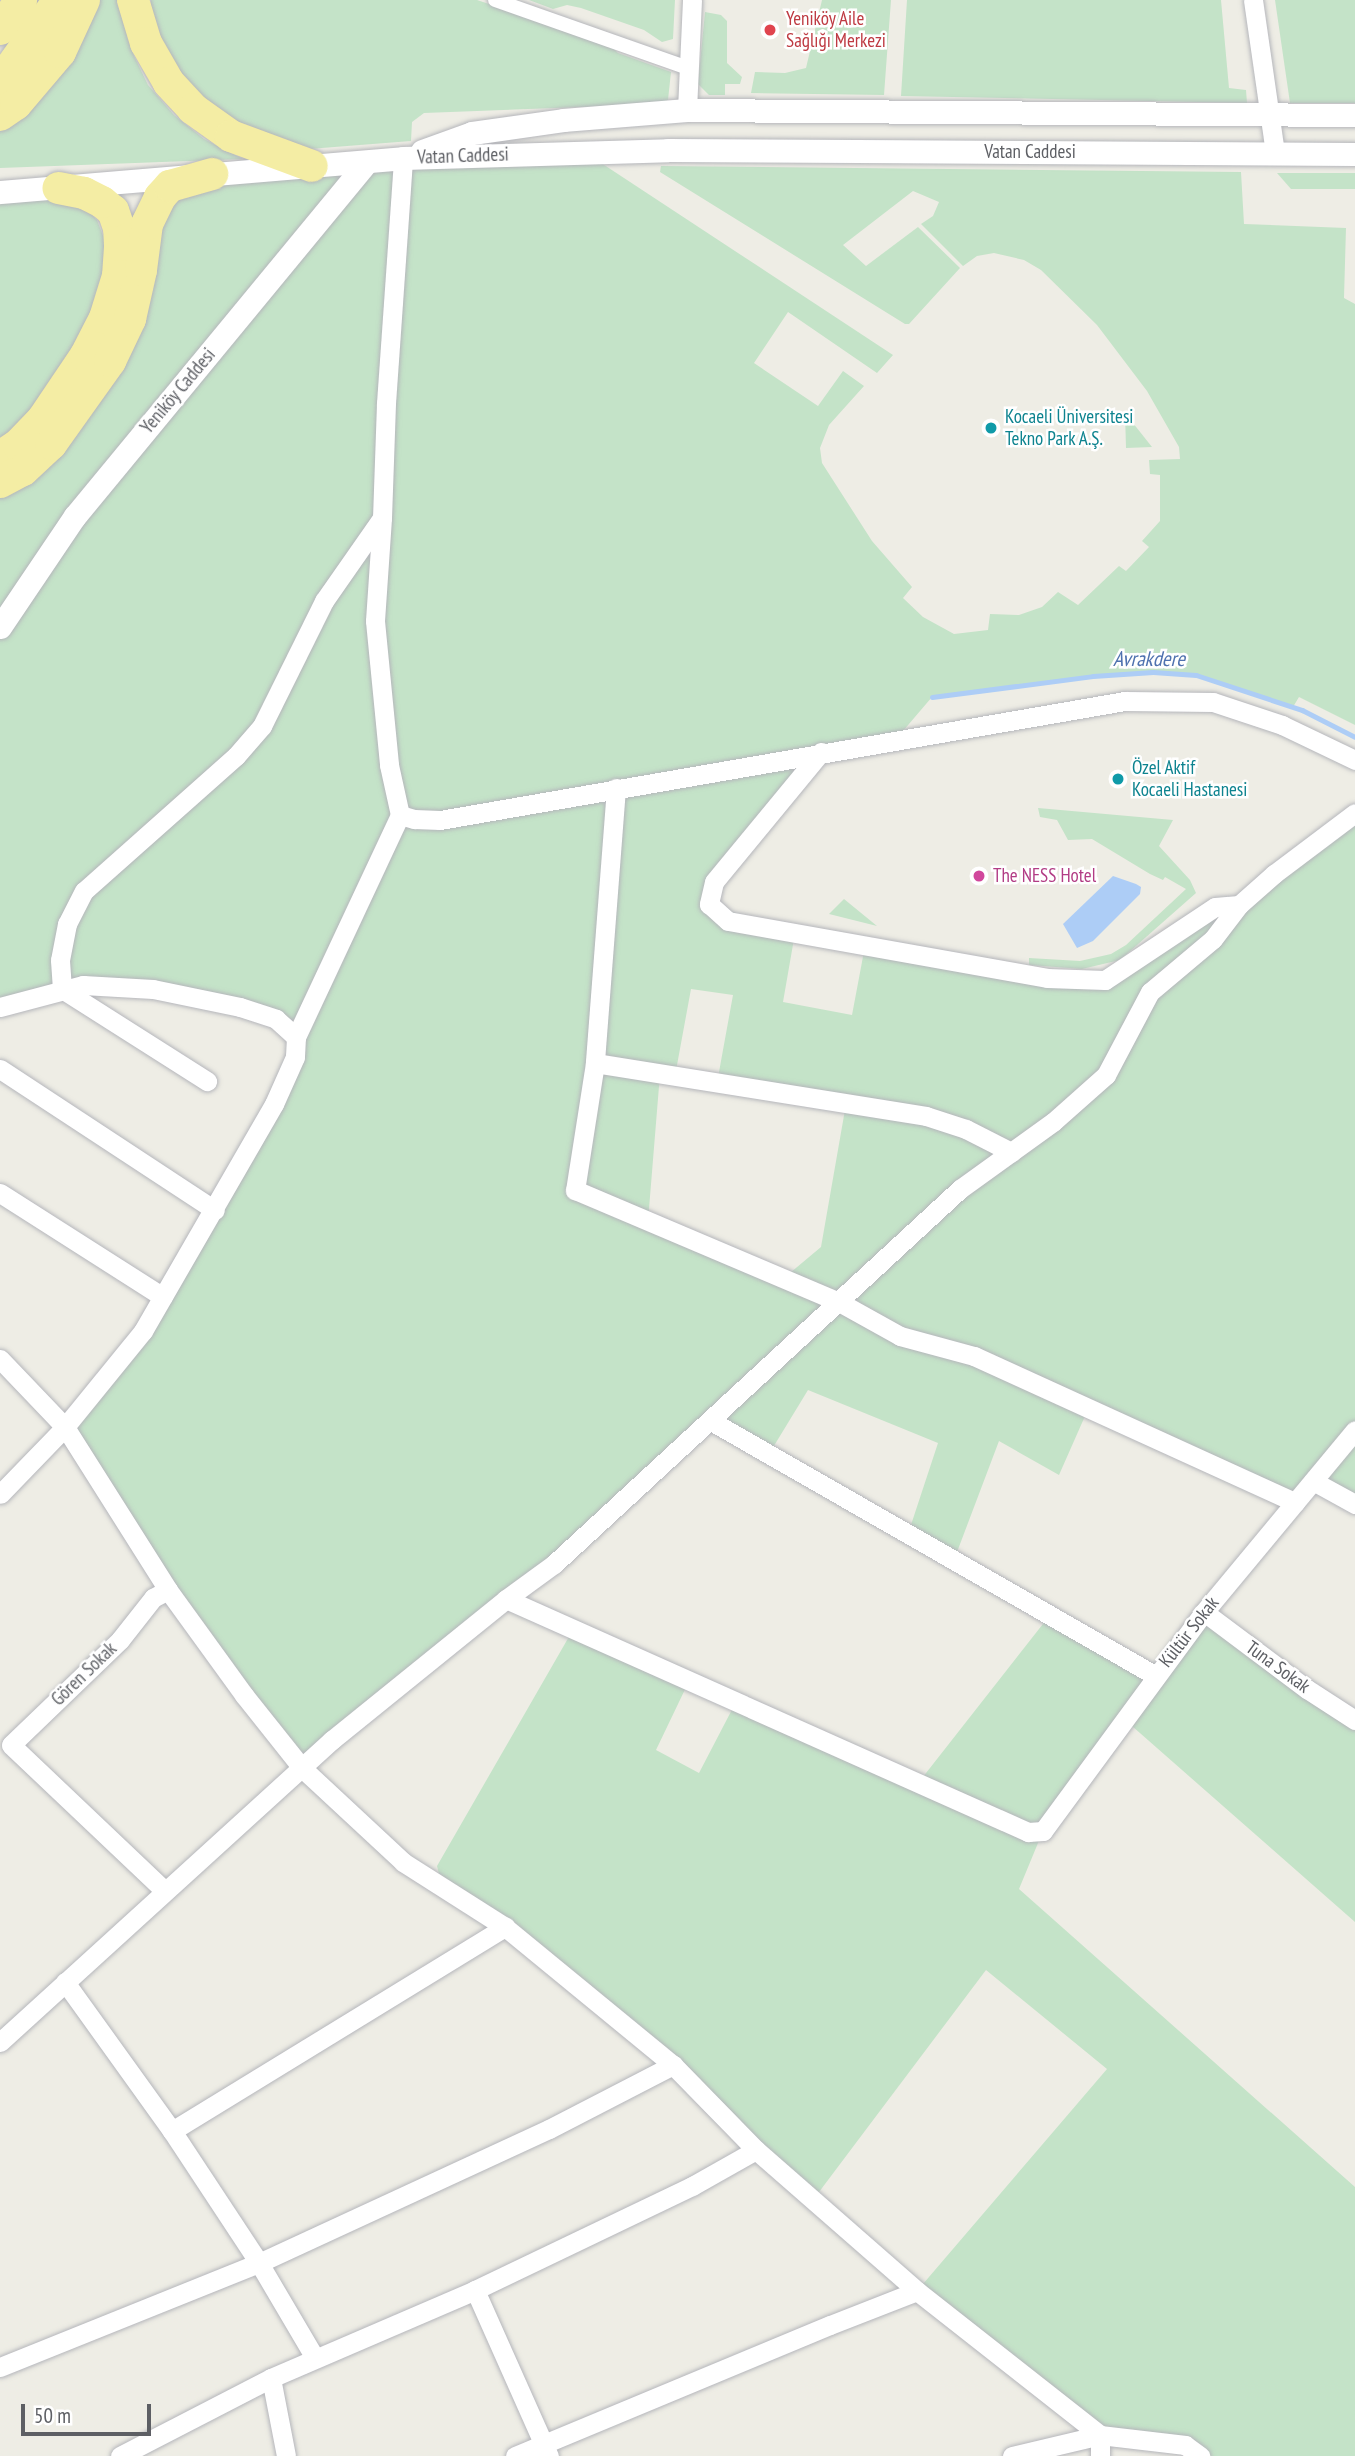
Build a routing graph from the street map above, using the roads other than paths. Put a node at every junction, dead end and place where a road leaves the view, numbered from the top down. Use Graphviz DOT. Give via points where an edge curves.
graph roads {
  1 [pos="21,0"];
  2 [pos="59,0"];
  3 [pos="84,0"];
  4 [pos="133,0"];
  5 [pos="495,0"];
  6 [pos="692,0"];
  7 [pos="1253,0"];
  8 [pos="0,29"];
  9 [pos="688,68"];
  10 [pos="0,82"];
  11 [pos="687,110"];
  12 [pos="1269,114"];
  13 [pos="0,115"];
  14 [pos="1355,115"];
  15 [pos="1275,153"];
  16 [pos="1355,154"];
  17 [pos="402,158"];
  18 [pos="366,163"];
  19 [pos="312,166"];
  20 [pos="212,174"];
  21 [pos="44,189"];
  22 [pos="0,192"];
  23 [pos="0,457"];
  24 [pos="0,482"];
  25 [pos="382,518"];
  26 [pos="0,627"];
  27 [pos="821,752"];
  28 [pos="1355,761"];
  29 [pos="616,788"];
  30 [pos="1355,813"];
  31 [pos="400,815"];
  32 [pos="1239,905"];
  33 [pos="62,989"];
  34 [pos="0,1007"];
  35 [pos="296,1037"];
  36 [pos="595,1063"];
  37 [pos="0,1069"];
  38 [pos="207,1081"];
  39 [pos="1011,1153"];
  40 [pos="0,1193"];
  41 [pos="215,1210"];
  42 [pos="163,1297"];
  43 [pos="839,1302"];
  44 [pos="0,1359"];
  45 [pos="711,1421"];
  46 [pos="65,1427"];
  47 [pos="1355,1430"];
  48 [pos="1312,1481"];
  49 [pos="0,1494"];
  50 [pos="1295,1502"];
  51 [pos="1355,1504"];
  52 [pos="168,1590"];
  53 [pos="506,1599"];
  54 [pos="1204,1612"];
  55 [pos="1156,1676"];
  56 [pos="1355,1720"];
  57 [pos="6,1751"];
  58 [pos="302,1768"];
  59 [pos="164,1891"];
  60 [pos="505,1927"];
  61 [pos="65,1982"];
  62 [pos="4,2030"];
  63 [pos="673,2065"];
  64 [pos="172,2131"];
  65 [pos="756,2150"];
  66 [pos="259,2263"];
  67 [pos="475,2290"];
  68 [pos="918,2291"];
  69 [pos="315,2358"];
  70 [pos="0,2367"];
  71 [pos="271,2378"];
  72 [pos="1100,2435"];
  73 [pos="546,2449"];
  74 [pos="120,2456"];
  75 [pos="286,2456"];
  76 [pos="515,2456"];
  77 [pos="1012,2456"];
  78 [pos="1100,2456"];
  79 [pos="1200,2456"];
  1 -- 8 [label="highway"];
  2 -- 10 [label="highway"];
  3 -- 13 [label="highway" via="60,52 16,104"];
  4 -- 19 [label="highway" via="146,43 169,83 193,109 231,136"];
  5 -- 9 [label="street"];
  6 -- 9 [label="street"];
  7 -- 12 [label="street"];
  9 -- 11 [label="street"];
  11 -- 12 [label="street, Vatan Caddesi"];
  11 -- 17 [label="street, Vatan Caddesi" via="563,120 472,134"];
  12 -- 14 [label="street, Vatan Caddesi"];
  12 -- 15 [label="street"];
  15 -- 16 [label="street, Vatan Caddesi"];
  15 -- 17 [label="street, Vatan Caddesi" via="668,150"];
  17 -- 18 [label="street"];
  17 -- 25 [label="street"];
  18 -- 19 [label="street"];
  18 -- 26 [label="street, Yeniköy Caddesi" via="75,516"];
  19 -- 20 [label="street"];
  20 -- 21 [label="street"];
  20 -- 24 [label="highway" via="170,186 160,197 146,224 130,319 110,361 51,444 23,470"];
  21 -- 22 [label="street"];
  21 -- 23 [label="highway" via="84,193 113,211 120,236 118,276 105,318 86,355 43,419 19,445"];
  25 -- 31 [label="street" via="375,621 389,765"];
  25 -- 33 [label="street" via="324,601 262,726 236,756 84,891 67,924 60,960"];
  27 -- 28 [label="street" via="1125,701 1213,702 1282,725"];
  27 -- 29 [label="street"];
  27 -- 32 [label="street" via="714,882 709,904 728,921 1047,978 1105,980 1215,908"];
  29 -- 31 [label="street" via="440,820"];
  29 -- 36 [label="street"];
  30 -- 32 [label="street"];
  31 -- 35 [label="street"];
  32 -- 39 [label="street" via="1213,939 1150,992 1106,1075"];
  33 -- 34 [label="street"];
  33 -- 35 [label="street" via="83,985 153,989 276,1019"];
  33 -- 38 [label="street"];
  35 -- 41 [label="street" via="295,1057 274,1104"];
  36 -- 39 [label="street" via="926,1116 965,1129"];
  36 -- 43 [label="street" via="575,1190"];
  37 -- 41 [label="street"];
  39 -- 43 [label="street" via="960,1189"];
  40 -- 42 [label="street"];
  41 -- 42 [label="street"];
  42 -- 46 [label="street" via="143,1331"];
  43 -- 45 [label="street"];
  43 -- 50 [label="street" via="900,1336 974,1356"];
  44 -- 46 [label="street"];
  45 -- 53 [label="street" via="554,1564"];
  45 -- 55 [label="street"];
  46 -- 49 [label="street"];
  46 -- 52 [label="street"];
  47 -- 48 [label="street, Kültür Sokak"];
  48 -- 50 [label="street, Kültür Sokak"];
  48 -- 51 [label="street"];
  50 -- 54 [label="street, Kültür Sokak"];
  52 -- 57 [label="street, Gören Sokak" via="153,1598 120,1640"];
  52 -- 58 [label="street"];
  53 -- 55 [label="street, Kültür Sokak" via="1028,1832 1043,1831"];
  53 -- 58 [label="street"];
  54 -- 55 [label="street, Kültür Sokak"];
  54 -- 56 [label="street, Tuna Sokak"];
  57 -- 59 [label="street, Gören Sokak"];
  58 -- 59 [label="street"];
  58 -- 60 [label="street" via="403,1862"];
  59 -- 61 [label="street"];
  60 -- 63 [label="street"];
  60 -- 64 [label="street"];
  61 -- 62 [label="street"];
  61 -- 64 [label="street"];
  63 -- 65 [label="street"];
  63 -- 66 [label="street" via="549,2129"];
  64 -- 66 [label="street"];
  65 -- 67 [label="street" via="692,2186"];
  65 -- 68 [label="street"];
  66 -- 69 [label="street"];
  66 -- 70 [label="street"];
  67 -- 69 [label="street"];
  67 -- 73 [label="street"];
  68 -- 72 [label="street"];
  68 -- 73 [label="street"];
  69 -- 71 [label="street"];
  71 -- 74 [label="street"];
  71 -- 75 [label="street"];
  72 -- 77 [label="street"];
  72 -- 78 [label="street"];
  72 -- 79 [label="street" via="1185,2445"];
  73 -- 76 [label="street"];
}
